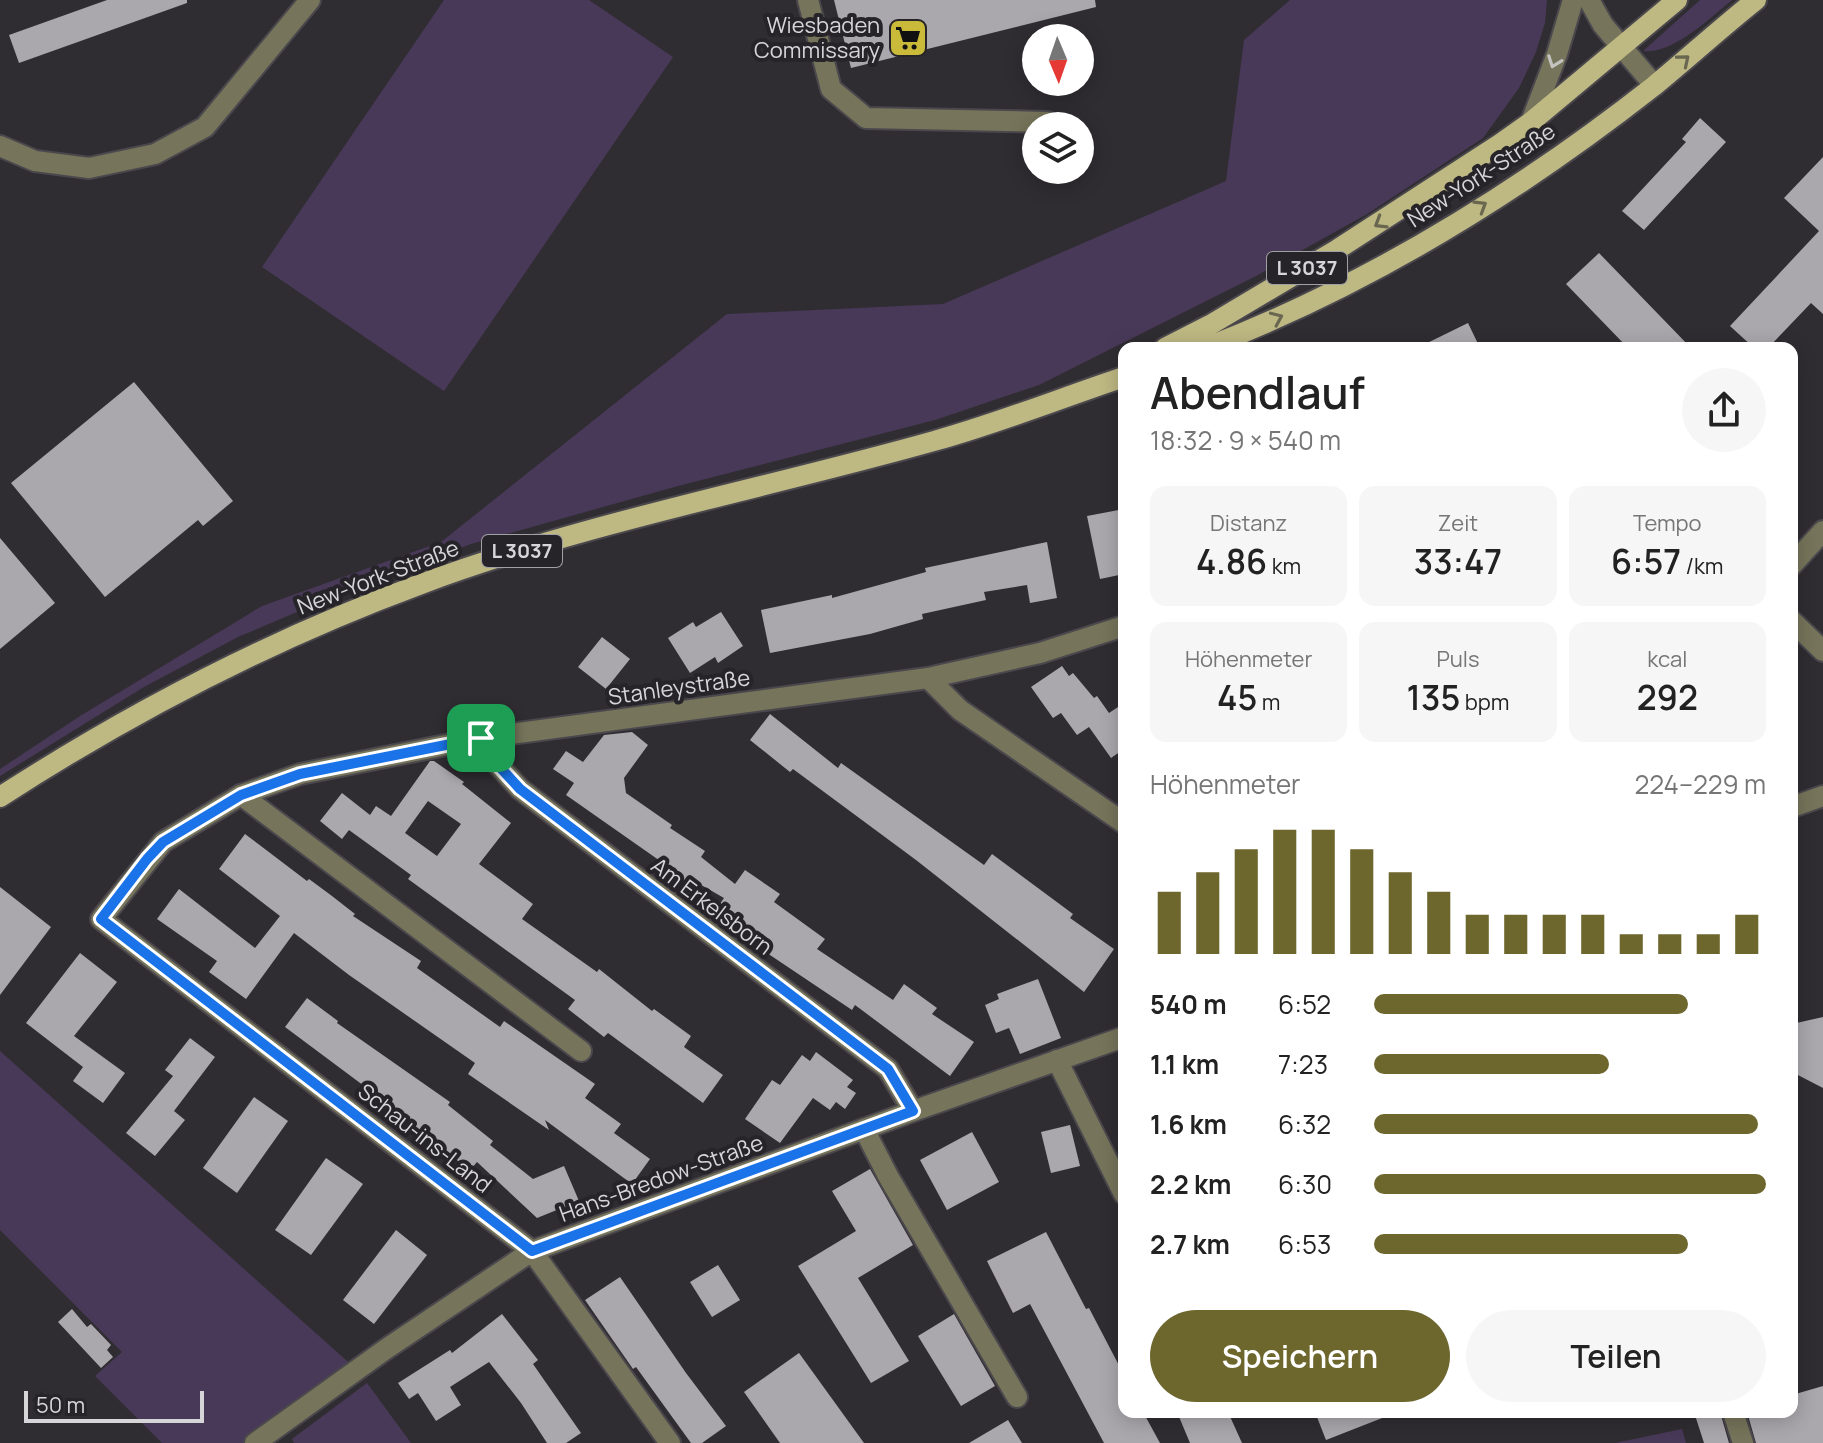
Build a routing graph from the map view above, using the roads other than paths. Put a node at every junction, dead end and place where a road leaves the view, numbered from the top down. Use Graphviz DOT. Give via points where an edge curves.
graph roads {
  1 [pos="310,0"];
  2 [pos="808,0"];
  3 [pos="1573,0"];
  4 [pos="1589,0"];
  5 [pos="1677,0"];
  6 [pos="1756,0"];
  7 [pos="1621,48"];
  8 [pos="1654,85"];
  9 [pos="1022,121"];
  10 [pos="1531,122"];
  11 [pos="0,146"];
  12 [pos="1177,342"];
  13 [pos="1219,342"];
  14 [pos="1118,372"];
  15 [pos="1118,379"];
  16 [pos="1078,392"];
  17 [pos="1823,531"];
  18 [pos="1798,558"];
  19 [pos="1798,627"];
  20 [pos="1118,628"];
  21 [pos="1823,651"];
  22 [pos="928,678"];
  23 [pos="481,738"];
  24 [pos="241,795"];
  25 [pos="1823,796"];
  26 [pos="0,797"];
  27 [pos="1798,805"];
  28 [pos="1118,819"];
  29 [pos="101,919"];
  30 [pos="1118,1039"];
  31 [pos="581,1051"];
  32 [pos="1057,1060"];
  33 [pos="913,1111"];
  34 [pos="864,1129"];
  35 [pos="1118,1182"];
  36 [pos="532,1251"];
  37 [pos="1017,1397"];
  38 [pos="1735,1418"];
  39 [pos="255,1443"];
  40 [pos="670,1443"];
  41 [pos="1743,1443"];
  1 -- 11 [label="street" via="205,127 155,154 89,168 35,161"];
  2 -- 9 [label="street" via="831,89 866,118"];
  3 -- 10 [label="street, one-way"];
  4 -- 7 [label="street"];
  5 -- 7 [label="main road, New-York-Straße / L 3037"];
  8 -- 6 [label="main road, New-York-Straße / L 3037, one-way"];
  7 -- 8 [label="street"];
  7 -- 10 [label="main road, New-York-Straße / L 3037"];
  13 -- 8 [label="main road, New-York-Straße / L 3037, one-way" via="1296,309 1431,237 1554,159"];
  10 -- 12 [label="main road, New-York-Straße / L 3037, one-way" via="1338,249"];
  14 -- 16 [label="main road, New-York-Straße / L 3037"];
  15 -- 16 [label="main road, New-York-Straße / L 3037"];
  16 -- 26 [label="main road, New-York-Straße / L 3037" via="937,440 590,531 423,583 262,649 183,688"];
  17 -- 18 [label="street"];
  19 -- 21 [label="street"];
  20 -- 22 [label="street, Stanleystraße" via="1040,653"];
  22 -- 23 [label="street, Stanleystraße"];
  22 -- 28 [label="street" via="960,710"];
  23 -- 24 [label="street, Stanleystraße" via="300,774"];
  23 -- 33 [label="street, Am Erkelsborn" via="520,789 888,1069"];
  24 -- 29 [label="street, Stanleystraße" via="163,842"];
  24 -- 31 [label="street"];
  25 -- 27 [label="street"];
  29 -- 36 [label="street, Schau-ins-Land"];
  30 -- 32 [label="street, Hans-Bredow-Straße"];
  32 -- 33 [label="street, Hans-Bredow-Straße"];
  32 -- 35 [label="street"];
  33 -- 34 [label="street, Hans-Bredow-Straße"];
  34 -- 36 [label="street, Hans-Bredow-Straße"];
  34 -- 37 [label="street"];
  36 -- 39 [label="street, Hans-Bredow-Straße"];
  36 -- 40 [label="street, Schau-ins-Land"];
  38 -- 41 [label="street"];
}
